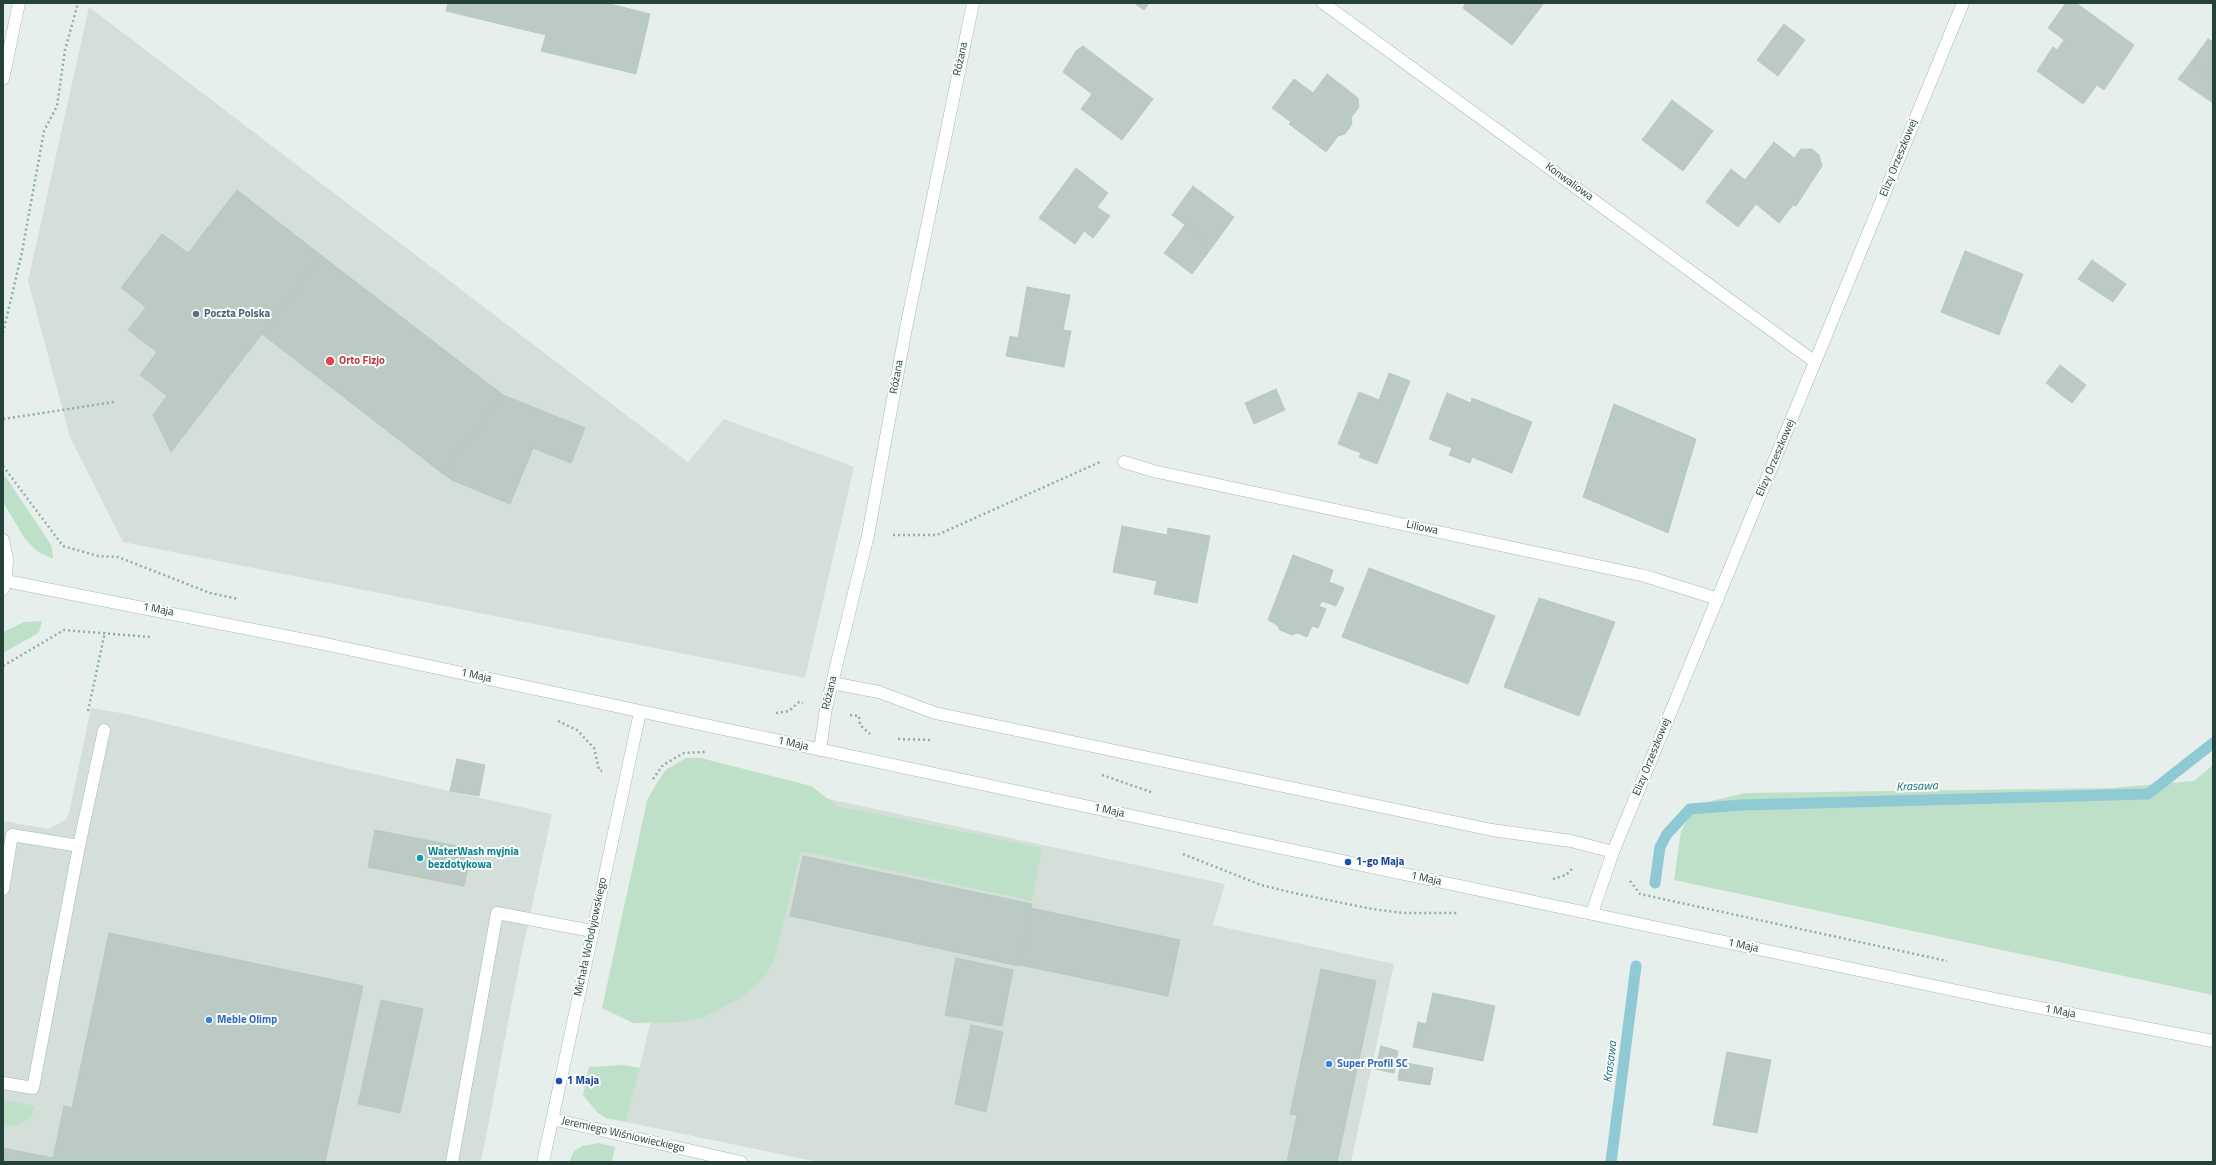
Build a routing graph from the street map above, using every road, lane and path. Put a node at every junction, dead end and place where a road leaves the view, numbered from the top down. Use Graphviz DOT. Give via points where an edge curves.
graph roads {
  1 [pos="20,3"];
  2 [pos="78,3"];
  3 [pos="973,3"];
  4 [pos="1323,3"];
  5 [pos="1963,3"];
  6 [pos="3,79"];
  7 [pos="3,333"];
  8 [pos="1815,362"];
  9 [pos="114,402"];
  10 [pos="3,419"];
  11 [pos="1124,462"];
  12 [pos="3,466"];
  13 [pos="868,535"];
  14 [pos="3,540"];
  15 [pos="4,585"];
  16 [pos="1718,599"];
  17 [pos="240,600"];
  18 [pos="105,632"];
  19 [pos="151,637"];
  20 [pos="3,666"];
  21 [pos="832,683"];
  22 [pos="826,708"];
  23 [pos="640,712"];
  24 [pos="770,714"];
  25 [pos="551,718"];
  26 [pos="104,730"];
  27 [pos="872,735"];
  28 [pos="895,739"];
  29 [pos="935,740"];
  30 [pos="820,750"];
  31 [pos="712,753"];
  32 [pos="1096,773"];
  33 [pos="625,776"];
  34 [pos="1162,796"];
  35 [pos="79,846"];
  36 [pos="1177,852"];
  37 [pos="1613,852"];
  38 [pos="1604,876"];
  39 [pos="1552,880"];
  40 [pos="3,889"];
  41 [pos="1461,913"];
  42 [pos="1592,913"];
  43 [pos="592,931"];
  44 [pos="1954,963"];
  45 [pos="2213,1042"];
  46 [pos="3,1083"];
  47 [pos="552,1119"];
  48 [pos="452,1162"];
  49 [pos="543,1162"];
  50 [pos="741,1162"];
  1 -- 6 [label="street"];
  2 -- 7 [label="path" via="65,50 57,106 44,131 22,252"];
  3 -- 13 [label="street, Różana" via="906,328"];
  4 -- 8 [label="street, Konwaliowa"];
  5 -- 8 [label="street, Elizy Orzeszkowej"];
  8 -- 16 [label="street, Elizy Orzeszkowej"];
  9 -- 10 [label="path"];
  11 -- 13 [label="path" via="1109,460 1094,463 937,535"];
  11 -- 16 [label="street, Liliowa" via="1153,471 1645,576"];
  12 -- 17 [label="path" via="63,546 98,556 118,557 210,593"];
  13 -- 21 [label="street, Różana"];
  14 -- 15 [label="street" via="7,559"];
  15 -- 23 [label="street, 1 Maja" via="325,644"];
  16 -- 37 [label="street, Elizy Orzeszkowej"];
  18 -- 19 [label="path"];
  18 -- 20 [label="path" via="64,630"];
  18 -- 26 [label="path" via="85,725"];
  21 -- 22 [label="street, Różana"];
  21 -- 37 [label="street" via="879,692 935,713 1492,830 1571,841"];
  22 -- 24 [label="path" via="798,702 789,711"];
  22 -- 27 [label="path" via="859,716 860,725"];
  22 -- 30 [label="street, Różana"];
  23 -- 30 [label="street, 1 Maja"];
  23 -- 33 [label="street, Michała Wołodyjowskiego"];
  25 -- 33 [label="path" via="576,730 594,748 600,770"];
  26 -- 35 [label="street"];
  28 -- 29 [label="path"];
  30 -- 42 [label="street, 1 Maja"];
  31 -- 33 [label="path" via="684,753 663,765 651,782"];
  32 -- 34 [label="path"];
  33 -- 43 [label="street, Michała Wołodyjowskiego"];
  35 -- 40 [label="street" via="12,835"];
  35 -- 46 [label="street" via="33,1088"];
  36 -- 41 [label="path" via="1261,885 1294,893 1372,909"];
  37 -- 38 [label="street, Elizy Orzeszkowej"];
  38 -- 39 [label="path" via="1572,868 1566,875"];
  38 -- 42 [label="street, Elizy Orzeszkowej"];
  38 -- 44 [label="path" via="1631,881 1640,894 1647,896"];
  42 -- 45 [label="street, 1 Maja" via="2005,1001"];
  43 -- 47 [label="street, Michała Wołodyjowskiego"];
  43 -- 48 [label="street" via="497,913"];
  47 -- 49 [label="street, Michała Wołodyjowskiego"];
  47 -- 50 [label="street, Jeremiego Wiśniowieckiego"];
}
